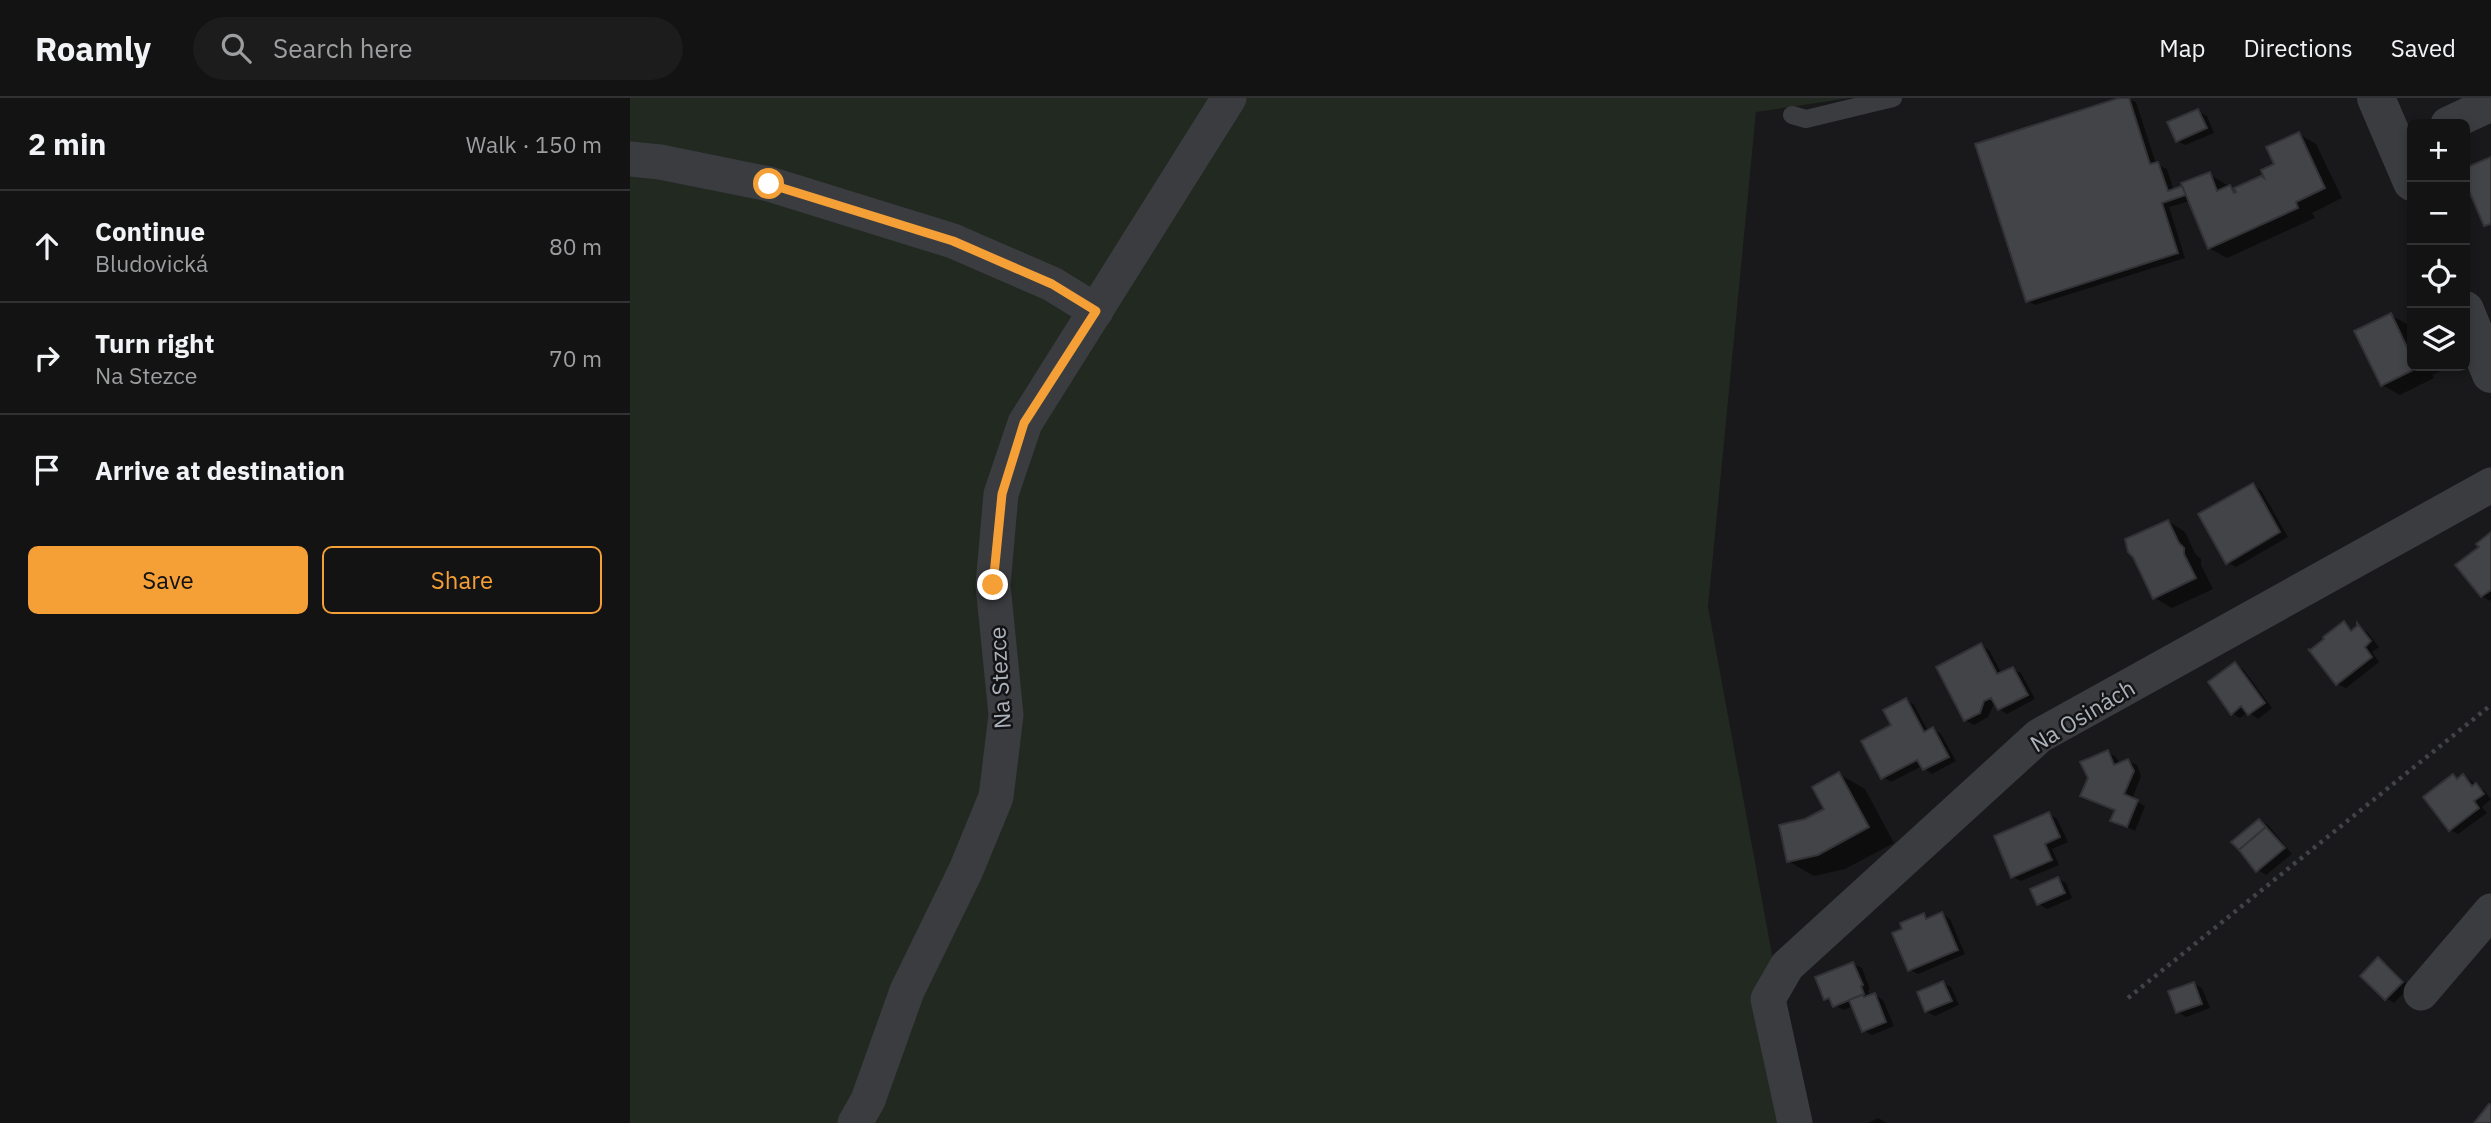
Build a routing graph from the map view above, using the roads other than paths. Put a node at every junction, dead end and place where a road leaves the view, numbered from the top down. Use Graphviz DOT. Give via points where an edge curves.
graph roads {
  1 [pos="1229,98"];
  2 [pos="1893,98"];
  3 [pos="2376,98"];
  4 [pos="2491,104"];
  5 [pos="1792,115"];
  6 [pos="2459,119"];
  7 [pos="2405,143"];
  8 [pos="630,159"];
  9 [pos="1096,311"];
  10 [pos="2470,322"];
  11 [pos="2491,374"];
  12 [pos="2491,485"];
  13 [pos="2491,911"];
  14 [pos="2421,993"];
  15 [pos="855,1123"];
  16 [pos="1795,1123"];
  1 -- 9 [label="street, Na Stezce"];
  2 -- 5 [label="lane" via="1806,119"];
  3 -- 7 [label="street"];
  4 -- 6 [label="street"];
  8 -- 9 [label="street" via="769,184 953,241 1052,284"];
  9 -- 15 [label="street, Na Stezce" via="1024,423 1002,494 993,585 1006,715 996,797 907,991 868,1100"];
  10 -- 11 [label="street"];
  12 -- 16 [label="street, Na Osinách" via="2039,736 1797,956 1768,999"];
  13 -- 14 [label="street"];
}
